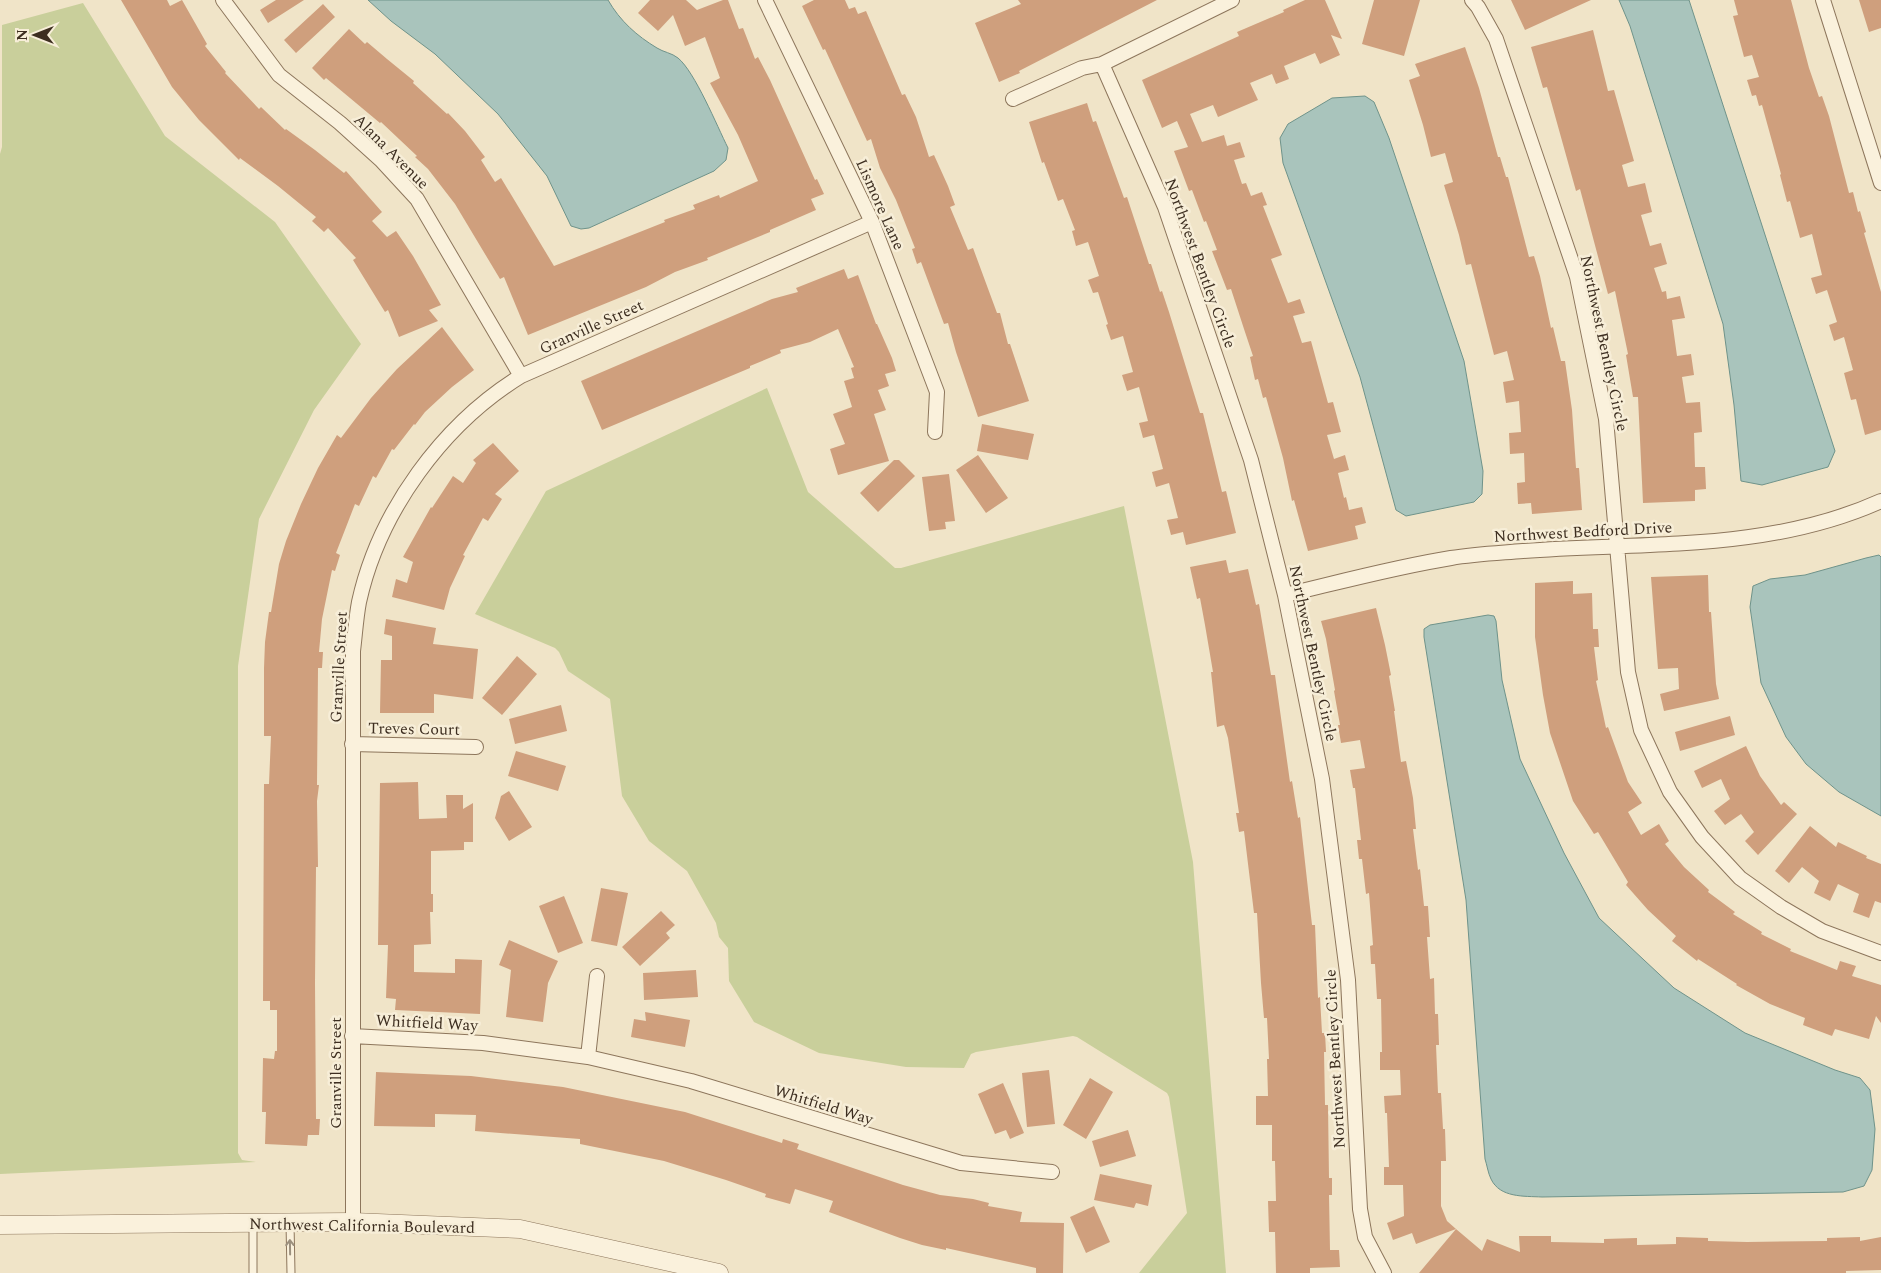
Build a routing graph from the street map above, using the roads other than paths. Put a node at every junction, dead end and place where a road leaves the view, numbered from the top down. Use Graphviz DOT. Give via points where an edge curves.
graph roads {
  1 [pos="223,0"];
  2 [pos="765,0"];
  3 [pos="1232,0"];
  4 [pos="1472,0"];
  5 [pos="1823,0"];
  6 [pos="1102,64"];
  7 [pos="1013,100"];
  8 [pos="1881,184"];
  9 [pos="872,222"];
  10 [pos="522,376"];
  11 [pos="936,432"];
  12 [pos="1881,500"];
  13 [pos="1618,547"];
  14 [pos="1285,595"];
  15 [pos="352,744"];
  16 [pos="476,747"];
  17 [pos="1881,953"];
  18 [pos="597,976"];
  19 [pos="352,1036"];
  20 [pos="588,1057"];
  21 [pos="1052,1172"];
  22 [pos="253,1222"];
  23 [pos="290,1222"];
  24 [pos="353,1222"];
  25 [pos="0,1225"];
  26 [pos="254,1273"];
  27 [pos="290,1273"];
  28 [pos="719,1273"];
  29 [pos="1384,1273"];
  1 -- 10 [label="street, Alana Avenue" via="279,75 340,123 418,200"];
  2 -- 9 [label="street, Lismore Lane"];
  3 -- 6 [label="street"];
  4 -- 13 [label="street, Northwest Bentley Circle" via="1496,39 1577,276 1606,419"];
  5 -- 8 [label="street"];
  6 -- 7 [label="street" via="1082,68"];
  6 -- 14 [label="street, Northwest Bentley Circle" via="1164,207 1251,460"];
  9 -- 10 [label="street, Granville Street"];
  9 -- 11 [label="street, Lismore Lane" via="937,392"];
  10 -- 15 [label="street, Granville Street" via="497,391 458,426 425,462 397,504 373,558 359,602 353,651"];
  12 -- 13 [label="street, Northwest Bedford Drive" via="1809,526 1745,538"];
  13 -- 14 [label="street, Northwest Bedford Drive" via="1452,558"];
  13 -- 17 [label="street, Northwest Bentley Circle" via="1628,672 1642,730 1670,792 1702,837 1740,878 1822,931"];
  14 -- 29 [label="street, Northwest Bentley Circle" via="1322,779 1348,980 1360,1209 1365,1237"];
  15 -- 16 [label="street, Treves Court"];
  15 -- 19 [label="street, Granville Street"];
  18 -- 20 [label="street"];
  19 -- 20 [label="street, Whitfield Way" via="484,1043"];
  19 -- 24 [label="street, Granville Street"];
  20 -- 21 [label="street, Whitfield Way" via="691,1081 961,1163"];
  22 -- 23 [label="street, Northwest California Boulevard"];
  22 -- 25 [label="street, Northwest California Boulevard"];
  22 -- 26 [label="lane"];
  23 -- 24 [label="street, Northwest California Boulevard"];
  27 -- 23 [label="lane, one-way"];
  24 -- 28 [label="street, Northwest California Boulevard" via="520,1229"];
}
